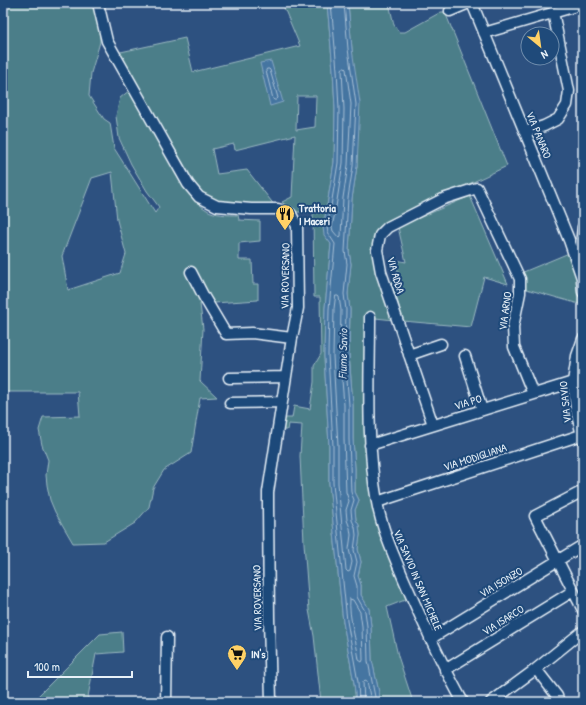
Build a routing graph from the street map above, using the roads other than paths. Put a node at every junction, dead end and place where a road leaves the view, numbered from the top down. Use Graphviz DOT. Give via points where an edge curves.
graph roads {
  1 [pos="98,3"];
  2 [pos="469,3"];
  3 [pos="472,3"];
  4 [pos="583,4"];
  5 [pos="450,11"];
  6 [pos="553,12"];
  7 [pos="484,33"];
  8 [pos="525,132"];
  9 [pos="477,188"];
  10 [pos="583,227"];
  11 [pos="190,272"];
  12 [pos="582,278"];
  13 [pos="583,292"];
  14 [pos="370,317"];
  15 [pos="292,338"];
  16 [pos="583,339"];
  17 [pos="441,344"];
  18 [pos="409,355"];
  19 [pos="465,356"];
  20 [pos="286,377"];
  21 [pos="229,378"];
  22 [pos="573,382"];
  23 [pos="533,394"];
  24 [pos="282,402"];
  25 [pos="230,403"];
  26 [pos="482,410"];
  27 [pos="433,425"];
  28 [pos="582,438"];
  29 [pos="370,445"];
  30 [pos="583,491"];
  31 [pos="377,502"];
  32 [pos="583,545"];
  33 [pos="558,561"];
  34 [pos="573,591"];
  35 [pos="583,610"];
  36 [pos="583,631"];
  37 [pos="167,637"];
  38 [pos="430,639"];
  39 [pos="536,669"];
  40 [pos="445,670"];
  41 [pos="494,701"];
  42 [pos="166,702"];
  43 [pos="271,702"];
  44 [pos="464,702"];
  45 [pos="559,702"];
  1 -- 15 [label="street, VIA ROVERSANO" via="107,41 188,184 199,197 217,206 278,209 291,214 297,226 298,278 298,308"];
  2 -- 5 [label="street"];
  3 -- 7 [label="street, VIA PANARO"];
  4 -- 6 [label="street"];
  6 -- 7 [label="street"];
  6 -- 8 [label="street" via="569,91 567,105 558,119"];
  7 -- 8 [label="street, VIA PANARO"];
  8 -- 12 [label="street, VIA PANARO"];
  9 -- 18 [label="street, VIA ADDA" via="443,199 388,227 380,235 377,250 381,272"];
  9 -- 23 [label="street, VIA ARNO" via="520,279 520,294 513,327 514,347"];
  10 -- 12 [label="street"];
  11 -- 15 [label="street" via="226,334 252,333"];
  12 -- 13 [label="street"];
  14 -- 29 [label="street, VIA SAVIO IN SAN MICHELE"];
  15 -- 20 [label="street, VIA ROVERSANO"];
  16 -- 22 [label="street, VIA SAVIO"];
  17 -- 18 [label="street"];
  18 -- 27 [label="street, VIA ADDA"];
  19 -- 26 [label="street"];
  20 -- 21 [label="street"];
  20 -- 24 [label="street, VIA ROVERSANO"];
  22 -- 23 [label="street, VIA PO"];
  22 -- 28 [label="street, VIA SAVIO"];
  23 -- 26 [label="street, VIA PO"];
  24 -- 25 [label="street"];
  24 -- 43 [label="street, VIA ROVERSANO" via="268,492"];
  26 -- 27 [label="street, VIA PO"];
  27 -- 29 [label="street, VIA PO"];
  28 -- 31 [label="street, VIA MODIGLIANA"];
  29 -- 31 [label="street, VIA SAVIO IN SAN MICHELE"];
  30 -- 33 [label="street" via="536,516"];
  31 -- 38 [label="street, VIA SAVIO IN SAN MICHELE" via="386,539"];
  32 -- 33 [label="street, VIA ISONZO"];
  33 -- 34 [label="street"];
  33 -- 38 [label="street, VIA ISONZO"];
  34 -- 35 [label="street"];
  34 -- 40 [label="street, VIA ISARCO"];
  36 -- 39 [label="street"];
  37 -- 42 [label="street"];
  38 -- 40 [label="street, VIA SAVIO IN SAN MICHELE"];
  39 -- 41 [label="street"];
  39 -- 45 [label="street"];
  40 -- 44 [label="street, VIA SAVIO IN SAN MICHELE"];
}
